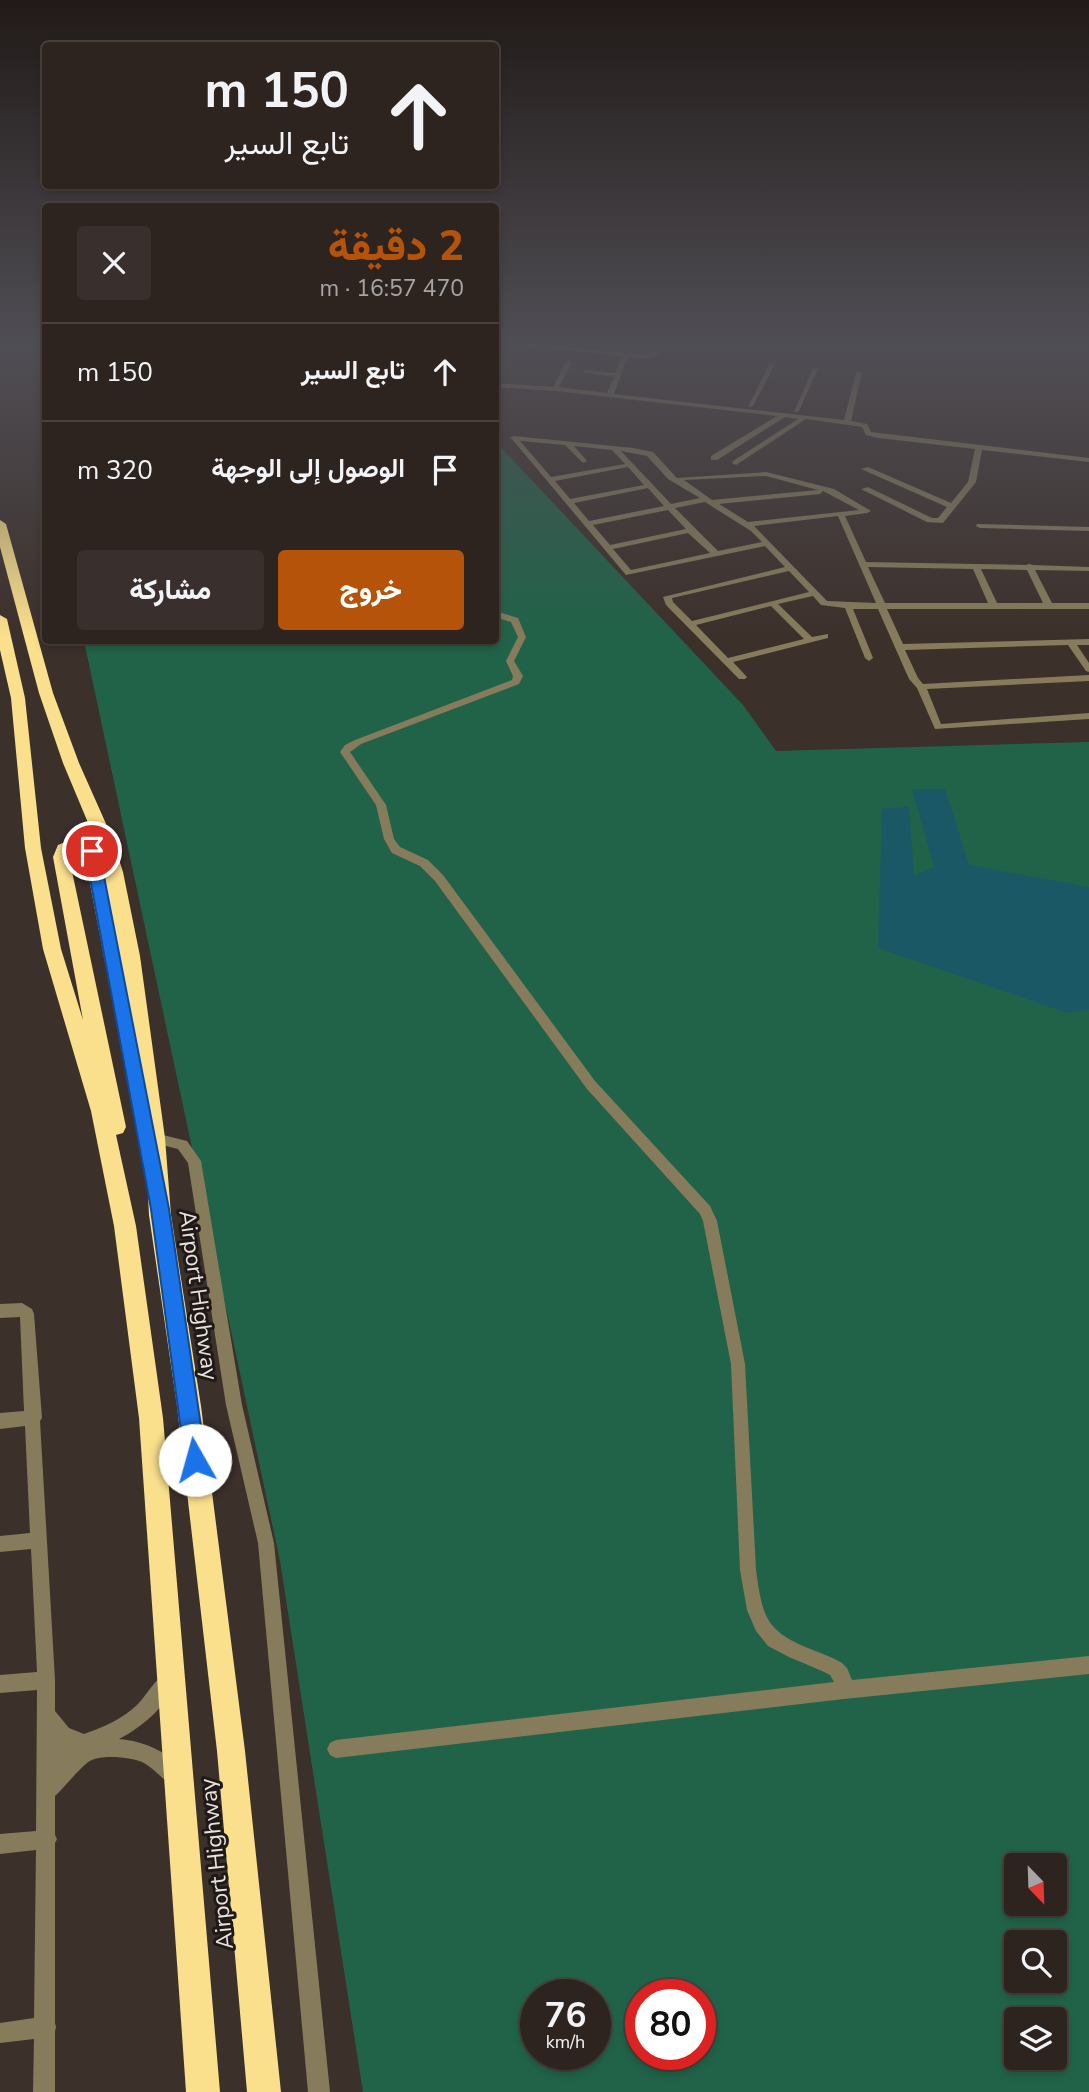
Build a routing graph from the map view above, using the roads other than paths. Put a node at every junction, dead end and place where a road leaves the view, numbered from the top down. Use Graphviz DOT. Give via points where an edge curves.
graph roads {
  1 [pos="516,441"];
  2 [pos="541,441"];
  3 [pos="742,441"];
  4 [pos="770,441"];
  5 [pos="921,441"];
  6 [pos="566,443"];
  7 [pos="979,447"];
  8 [pos="614,448"];
  9 [pos="714,458"];
  10 [pos="1089,460"];
  11 [pos="583,461"];
  12 [pos="736,463"];
  13 [pos="630,465"];
  14 [pos="865,469"];
  15 [pos="550,480"];
  16 [pos="681,483"];
  17 [pos="649,485"];
  18 [pos="865,489"];
  19 [pos="831,491"];
  20 [pos="710,500"];
  21 [pos="569,502"];
  22 [pos="670,507"];
  23 [pos="953,507"];
  24 [pos="841,515"];
  25 [pos="0,524"];
  26 [pos="588,524"];
  27 [pos="747,524"];
  28 [pos="980,526"];
  29 [pos="1089,529"];
  30 [pos="693,532"];
  31 [pos="767,543"];
  32 [pos="608,548"];
  33 [pos="716,554"];
  34 [pos="864,564"];
  35 [pos="975,565"];
  36 [pos="1029,566"];
  37 [pos="789,568"];
  38 [pos="1089,569"];
  39 [pos="814,593"];
  40 [pos="773,604"];
  41 [pos="993,605"];
  42 [pos="848,606"];
  43 [pos="883,606"];
  44 [pos="1049,606"];
  45 [pos="1089,606"];
  46 [pos="499,615"];
  47 [pos="0,619"];
  48 [pos="690,624"];
  49 [pos="825,636"];
  50 [pos="811,640"];
  51 [pos="1070,642"];
  52 [pos="1089,642"];
  53 [pos="902,648"];
  54 [pos="869,657"];
  55 [pos="727,661"];
  56 [pos="1089,669"];
  57 [pos="742,677"];
  58 [pos="1089,678"];
  59 [pos="921,687"];
  60 [pos="1089,716"];
  61 [pos="155,1138"];
  62 [pos="160,1209"];
  63 [pos="132,1275"];
  64 [pos="0,1311"];
  65 [pos="34,1418"];
  66 [pos="0,1421"];
  67 [pos="40,1540"];
  68 [pos="0,1544"];
  69 [pos="1089,1665"];
  70 [pos="171,1675"];
  71 [pos="46,1680"];
  72 [pos="0,1684"];
  73 [pos="844,1690"];
  74 [pos="46,1715"];
  75 [pos="86,1748"];
  76 [pos="336,1749"];
  77 [pos="47,1757"];
  78 [pos="178,1781"];
  79 [pos="46,1792"];
  80 [pos="47,1839"];
  81 [pos="0,1844"];
  82 [pos="46,2027"];
  83 [pos="0,2033"];
  84 [pos="44,2092"];
  85 [pos="203,2092"];
  86 [pos="264,2092"];
  87 [pos="319,2092"];
  1 -- 15 [label="street"];
  2 -- 6 [label="street"];
  3 -- 9 [label="street"];
  4 -- 12 [label="street"];
  5 -- 7 [label="street"];
  6 -- 8 [label="street"];
  6 -- 11 [label="street"];
  7 -- 10 [label="street"];
  7 -- 23 [label="street" via="972,482"];
  8 -- 13 [label="street"];
  8 -- 16 [label="street" via="650,454"];
  13 -- 15 [label="street"];
  13 -- 17 [label="street"];
  14 -- 23 [label="street"];
  15 -- 21 [label="street"];
  16 -- 19 [label="street" via="685,478 760,473"];
  16 -- 20 [label="street"];
  17 -- 21 [label="street"];
  17 -- 22 [label="street"];
  18 -- 23 [label="street" via="934,522"];
  19 -- 20 [label="street"];
  19 -- 24 [label="street" via="867,511"];
  20 -- 22 [label="street"];
  20 -- 27 [label="street"];
  21 -- 26 [label="street"];
  22 -- 26 [label="street"];
  22 -- 30 [label="street"];
  24 -- 27 [label="street"];
  24 -- 34 [label="street"];
  25 -- 61 [label="highway, Airport Highway" via="46,693 115,872"];
  26 -- 32 [label="street"];
  27 -- 31 [label="street"];
  28 -- 29 [label="street"];
  30 -- 32 [label="street"];
  30 -- 33 [label="street"];
  31 -- 33 [label="street"];
  31 -- 37 [label="street"];
  32 -- 33 [label="street" via="629,573"];
  34 -- 35 [label="street"];
  34 -- 43 [label="street"];
  35 -- 36 [label="street"];
  35 -- 41 [label="street"];
  36 -- 38 [label="street"];
  36 -- 44 [label="street"];
  37 -- 39 [label="street"];
  37 -- 48 [label="street" via="667,597"];
  39 -- 40 [label="street"];
  39 -- 42 [label="street" via="824,603"];
  40 -- 48 [label="street"];
  40 -- 50 [label="street"];
  41 -- 43 [label="street"];
  41 -- 44 [label="street"];
  42 -- 43 [label="street"];
  42 -- 54 [label="street"];
  43 -- 53 [label="street"];
  44 -- 45 [label="street"];
  46 -- 73 [label="street" via="515,620 522,637 510,661 518,676 516,682 358,742 345,752 381,805 396,850 424,863 439,878 591,1085 705,1210 738,1364 752,1599 765,1631 786,1649 834,1668 841,1674"];
  47 -- 63 [label="highway, Airport Highway" via="18,698 27,808 46,919 101,1111"];
  48 -- 55 [label="street"];
  49 -- 50 [label="street"];
  50 -- 55 [label="street"];
  51 -- 52 [label="street"];
  51 -- 53 [label="street"];
  51 -- 56 [label="street"];
  53 -- 59 [label="street"];
  55 -- 57 [label="street"];
  58 -- 59 [label="street"];
  59 -- 60 [label="street" via="938,727"];
  61 -- 62 [label="highway, Airport Highway"];
  61 -- 87 [label="street" via="181,1145 194,1161 234,1405 266,1543"];
  62 -- 63 [label="highway" via="92,851 87,845 75,844 64,849 61,857 114,1109"];
  62 -- 86 [label="highway, Airport Highway" via="231,1751"];
  63 -- 70 [label="highway, Airport Highway" via="151,1418"];
  64 -- 65 [label="street" via="27,1314"];
  65 -- 66 [label="street"];
  65 -- 67 [label="street"];
  67 -- 68 [label="street"];
  67 -- 71 [label="street"];
  69 -- 73 [label="street"];
  70 -- 75 [label="street" via="132,1722"];
  70 -- 78 [label="highway, Airport Highway"];
  71 -- 72 [label="street"];
  71 -- 74 [label="street"];
  73 -- 76 [label="street"];
  74 -- 75 [label="street" via="63,1734"];
  74 -- 77 [label="street"];
  75 -- 77 [label="street"];
  75 -- 78 [label="street" via="132,1747 159,1761"];
  75 -- 79 [label="street"];
  77 -- 79 [label="street"];
  78 -- 85 [label="highway, Airport Highway"];
  79 -- 80 [label="street"];
  80 -- 81 [label="street"];
  80 -- 82 [label="street"];
  82 -- 83 [label="street"];
  82 -- 84 [label="street"];
}
